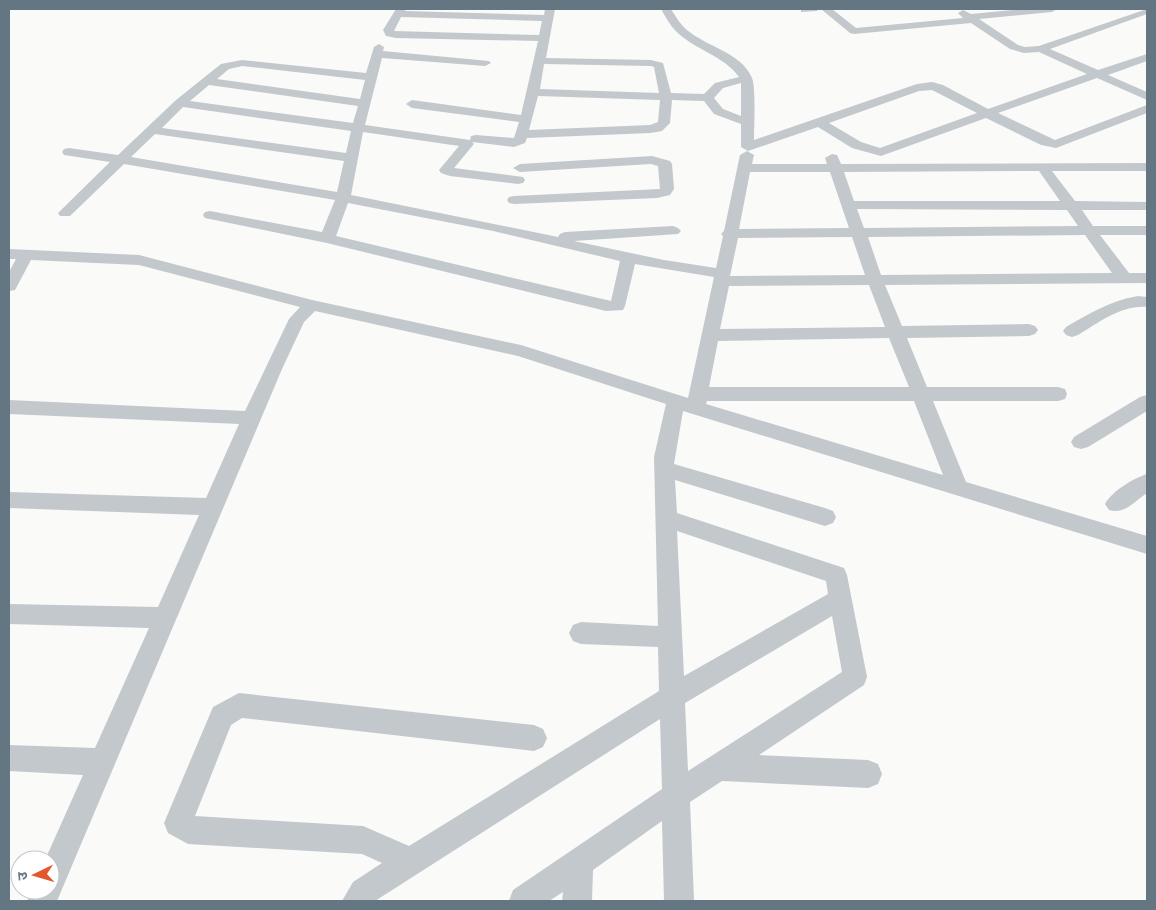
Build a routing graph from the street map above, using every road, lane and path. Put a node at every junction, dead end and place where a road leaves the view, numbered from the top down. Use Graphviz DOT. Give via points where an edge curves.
graph roads {
  1 [pos="666,9"];
  2 [pos="826,9"];
  3 [pos="957,9"];
  4 [pos="1052,9"];
  5 [pos="399,11"];
  6 [pos="1147,11"];
  7 [pos="549,13"];
  8 [pos="970,18"];
  9 [pos="545,38"];
  10 [pos="1033,50"];
  11 [pos="1147,57"];
  12 [pos="540,60"];
  13 [pos="485,63"];
  14 [pos="1096,75"];
  15 [pos="371,78"];
  16 [pos="747,79"];
  17 [pos="207,81"];
  18 [pos="534,92"];
  19 [pos="666,96"];
  20 [pos="1147,96"];
  21 [pos="708,98"];
  22 [pos="180,103"];
  23 [pos="365,103"];
  24 [pos="412,104"];
  25 [pos="1147,109"];
  26 [pos="987,113"];
  27 [pos="526,119"];
  28 [pos="747,121"];
  29 [pos="819,122"];
  30 [pos="358,128"];
  31 [pos="152,130"];
  32 [pos="521,134"];
  33 [pos="476,139"];
  34 [pos="748,147"];
  35 [pos="69,152"];
  36 [pos="352,158"];
  37 [pos="120,159"];
  38 [pos="833,163"];
  39 [pos="1147,167"];
  40 [pos="746,168"];
  41 [pos="1044,168"];
  42 [pos="520,169"];
  43 [pos="344,197"];
  44 [pos="514,200"];
  45 [pos="849,205"];
  46 [pos="1070,205"];
  47 [pos="1147,206"];
  48 [pos="65,213"];
  49 [pos="210,215"];
  50 [pos="1090,230"];
  51 [pos="1147,230"];
  52 [pos="509,231"];
  53 [pos="673,231"];
  54 [pos="860,232"];
  55 [pos="729,234"];
  56 [pos="327,238"];
  57 [pos="543,239"];
  58 [pos="9,254"];
  59 [pos="26,254"];
  60 [pos="628,259"];
  61 [pos="721,277"];
  62 [pos="1124,278"];
  63 [pos="1147,278"];
  64 [pos="875,280"];
  65 [pos="9,286"];
  66 [pos="1147,302"];
  67 [pos="312,305"];
  68 [pos="1029,330"];
  69 [pos="895,331"];
  70 [pos="1072,331"];
  71 [pos="710,334"];
  72 [pos="920,394"];
  73 [pos="1058,394"];
  74 [pos="690,401"];
  75 [pos="1147,402"];
  76 [pos="9,407"];
  77 [pos="253,418"];
  78 [pos="1081,442"];
  79 [pos="664,469"];
  80 [pos="1147,482"];
  81 [pos="958,488"];
  82 [pos="9,500"];
  83 [pos="1116,504"];
  84 [pos="214,507"];
  85 [pos="825,517"];
  86 [pos="666,518"];
  87 [pos="1147,545"];
  88 [pos="841,598"];
  89 [pos="9,614"];
  90 [pos="165,618"];
  91 [pos="581,633"];
  92 [pos="670,637"];
  93 [pos="672,698"];
  94 [pos="534,738"];
  95 [pos="9,758"];
  96 [pos="103,762"];
  97 [pos="718,767"];
  98 [pos="868,774"];
  99 [pos="676,795"];
  100 [pos="60,859"];
  101 [pos="411,862"];
  102 [pos="579,863"];
  103 [pos="356,901"];
  104 [pos="524,901"];
  105 [pos="577,901"];
  106 [pos="679,901"];
  1 -- 16 [label="street" via="687,36 726,57"];
  2 -- 8 [label="street" via="854,31"];
  3 -- 8 [label="street"];
  4 -- 8 [label="street"];
  5 -- 7 [label="street"];
  5 -- 9 [label="street" via="388,30 390,34"];
  6 -- 10 [label="street"];
  7 -- 9 [label="street"];
  8 -- 10 [label="street" via="1014,47"];
  9 -- 12 [label="street"];
  10 -- 14 [label="street"];
  11 -- 14 [label="street"];
  12 -- 18 [label="street"];
  12 -- 19 [label="street" via="657,64 661,68"];
  13 -- 15 [label="street" via="378,50"];
  14 -- 20 [label="street"];
  14 -- 26 [label="street"];
  15 -- 17 [label="street" via="242,63 225,66"];
  15 -- 23 [label="street"];
  16 -- 21 [label="street" via="719,85 711,90"];
  16 -- 28 [label="street"];
  17 -- 22 [label="street"];
  17 -- 23 [label="street"];
  18 -- 19 [label="street"];
  18 -- 27 [label="street"];
  19 -- 21 [label="street"];
  19 -- 32 [label="street" via="664,124 657,128"];
  21 -- 28 [label="street" via="719,112"];
  22 -- 30 [label="street"];
  22 -- 31 [label="street"];
  23 -- 30 [label="street"];
  24 -- 27 [label="street"];
  25 -- 26 [label="street" via="1056,144"];
  26 -- 29 [label="street" via="939,88 924,86"];
  26 -- 29 [label="street" via="881,152 871,152 858,146"];
  27 -- 32 [label="street"];
  28 -- 34 [label="street"];
  29 -- 34 [label="street"];
  30 -- 36 [label="street"];
  30 -- 42 [label="street" via="466,142 446,170 450,172"];
  31 -- 36 [label="street"];
  31 -- 37 [label="street"];
  32 -- 33 [label="street" via="519,142 514,143"];
  34 -- 40 [label="street"];
  35 -- 37 [label="street"];
  36 -- 43 [label="street"];
  37 -- 43 [label="street"];
  37 -- 48 [label="street"];
  38 -- 40 [label="street"];
  38 -- 41 [label="street"];
  38 -- 45 [label="street"];
  39 -- 41 [label="street"];
  40 -- 55 [label="street"];
  41 -- 46 [label="street"];
  42 -- 44 [label="street"];
  42 -- 44 [label="street" via="652,160 665,164 667,189 657,194"];
  43 -- 52 [label="street"];
  43 -- 56 [label="street"];
  44 -- 52 [label="street"];
  45 -- 46 [label="street"];
  45 -- 54 [label="street"];
  46 -- 47 [label="street"];
  46 -- 50 [label="street"];
  49 -- 56 [label="street"];
  50 -- 51 [label="street"];
  50 -- 54 [label="street"];
  50 -- 62 [label="street"];
  52 -- 57 [label="street"];
  53 -- 57 [label="street"];
  54 -- 55 [label="street"];
  54 -- 64 [label="street"];
  55 -- 61 [label="street"];
  56 -- 60 [label="street" via="606,306 617,306 619,302"];
  57 -- 60 [label="street"];
  58 -- 59 [label="street"];
  59 -- 65 [label="street"];
  59 -- 67 [label="street" via="138,260"];
  60 -- 61 [label="street"];
  61 -- 64 [label="street"];
  61 -- 71 [label="street"];
  62 -- 63 [label="street"];
  62 -- 64 [label="street"];
  64 -- 69 [label="street"];
  66 -- 70 [label="street" via="1128,301"];
  67 -- 74 [label="street" via="521,352"];
  67 -- 77 [label="street" via="290,333"];
  68 -- 69 [label="street"];
  69 -- 71 [label="street"];
  69 -- 72 [label="street"];
  71 -- 74 [label="street"];
  72 -- 73 [label="street"];
  72 -- 74 [label="street"];
  72 -- 81 [label="street"];
  74 -- 79 [label="street" via="664,457"];
  74 -- 81 [label="street"];
  75 -- 78 [label="street"];
  76 -- 77 [label="street"];
  77 -- 84 [label="street"];
  79 -- 85 [label="street"];
  79 -- 86 [label="street"];
  80 -- 83 [label="street"];
  81 -- 87 [label="street"];
  82 -- 84 [label="street"];
  84 -- 90 [label="street"];
  86 -- 88 [label="street" via="836,575"];
  86 -- 92 [label="street"];
  88 -- 93 [label="street"];
  88 -- 97 [label="street" via="855,677"];
  89 -- 90 [label="street"];
  90 -- 96 [label="street"];
  91 -- 92 [label="street"];
  92 -- 93 [label="street"];
  93 -- 99 [label="street"];
  93 -- 101 [label="street"];
  94 -- 101 [label="street" via="239,705 222,716 178,823 188,830 363,840"];
  95 -- 96 [label="street"];
  96 -- 100 [label="street"];
  97 -- 98 [label="street"];
  97 -- 99 [label="street"];
  99 -- 102 [label="street"];
  99 -- 106 [label="street"];
  101 -- 103 [label="street" via="363,892"];
  102 -- 104 [label="street"];
  102 -- 105 [label="street"];
}
